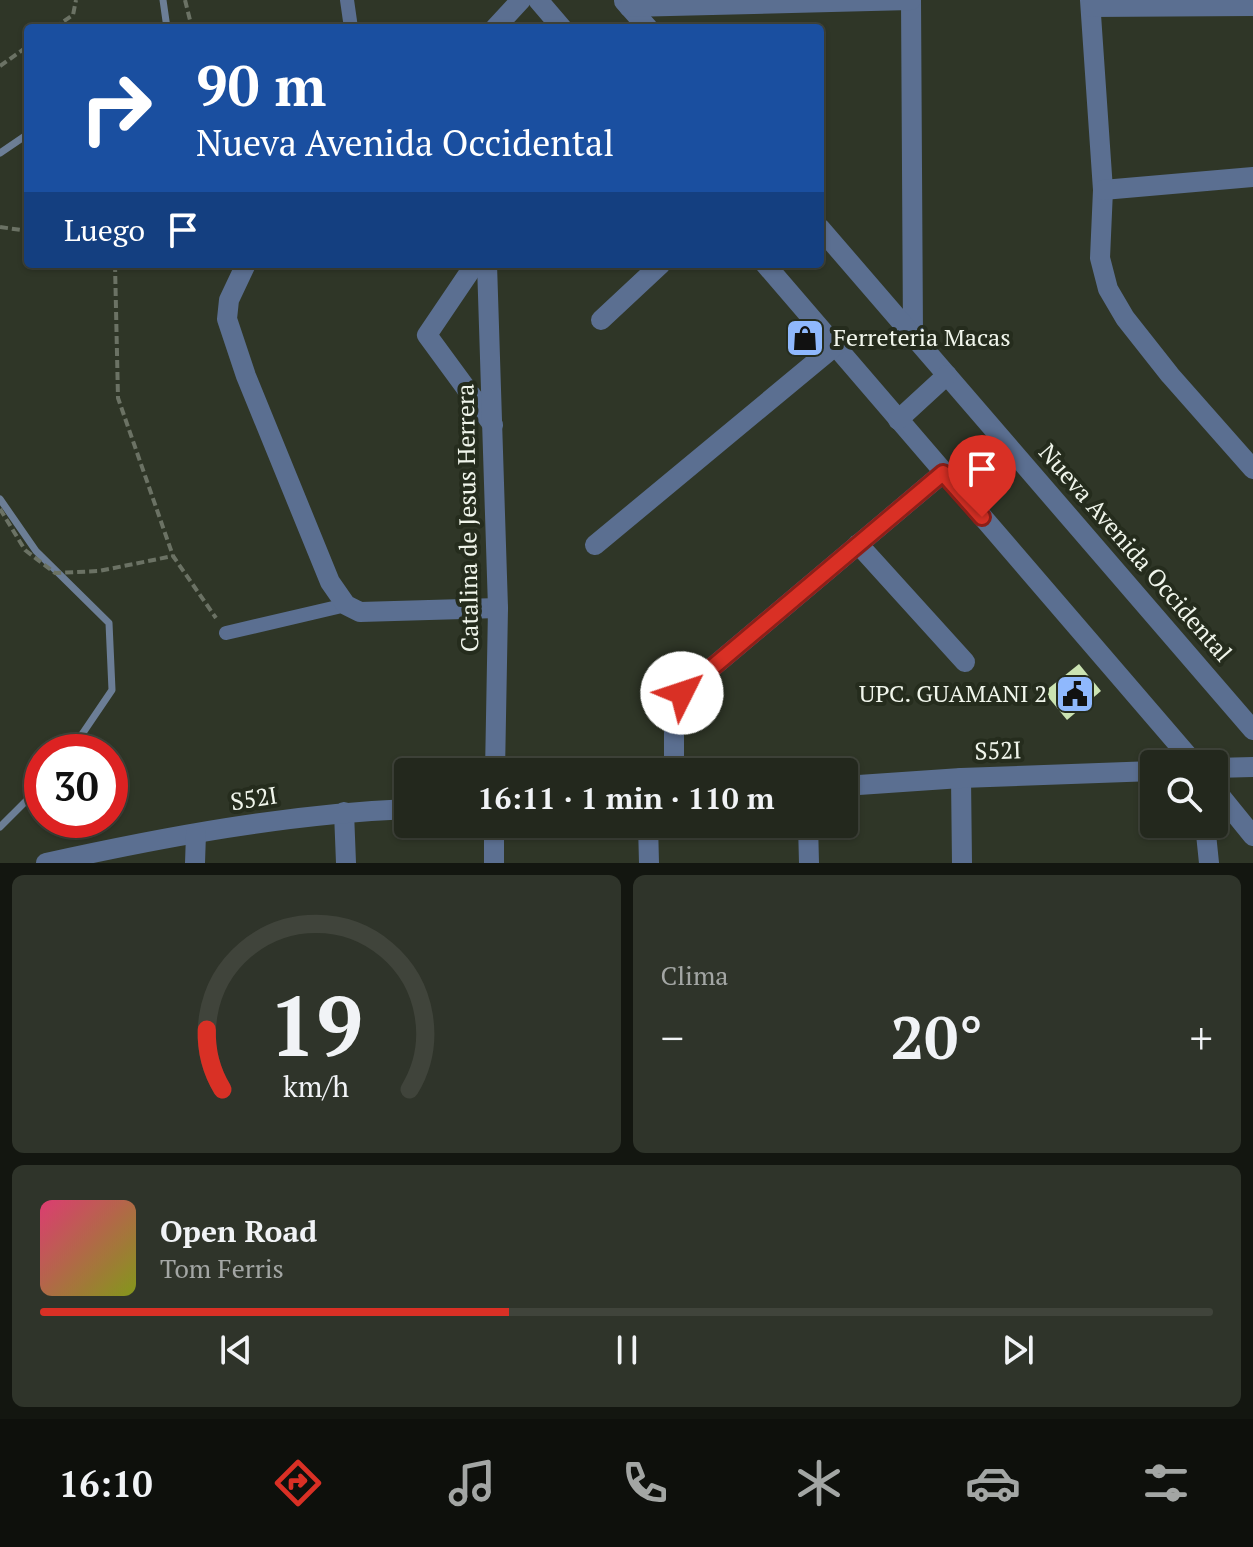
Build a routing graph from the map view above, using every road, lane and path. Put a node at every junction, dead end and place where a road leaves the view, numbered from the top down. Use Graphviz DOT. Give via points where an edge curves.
graph roads {
  1 [pos="76,0"];
  2 [pos="185,0"];
  3 [pos="347,0"];
  4 [pos="521,0"];
  5 [pos="538,0"];
  6 [pos="911,0"];
  7 [pos="626,3"];
  8 [pos="1091,3"];
  9 [pos="1253,6"];
  10 [pos="60,24"];
  11 [pos="191,24"];
  12 [pos="350,24"];
  13 [pos="499,24"];
  14 [pos="559,24"];
  15 [pos="644,24"];
  16 [pos="24,49"];
  17 [pos="0,66"];
  18 [pos="1253,177"];
  19 [pos="1103,190"];
  20 [pos="0,227"];
  21 [pos="24,230"];
  22 [pos="824,233"];
  23 [pos="115,268"];
  24 [pos="244,268"];
  25 [pos="472,268"];
  26 [pos="487,268"];
  27 [pos="657,268"];
  28 [pos="768,268"];
  29 [pos="601,320"];
  30 [pos="913,336"];
  31 [pos="835,346"];
  32 [pos="947,375"];
  33 [pos="898,420"];
  34 [pos="493,425"];
  35 [pos="1253,469"];
  36 [pos="943,473"];
  37 [pos="0,509"];
  38 [pos="858,544"];
  39 [pos="595,545"];
  40 [pos="173,556"];
  41 [pos="346,605"];
  42 [pos="498,608"];
  43 [pos="226,633"];
  44 [pos="965,662"];
  45 [pos="1253,730"];
  46 [pos="1183,750"];
  47 [pos="495,758"];
  48 [pos="674,758"];
  49 [pos="1253,767"];
  50 [pos="1228,768"];
  51 [pos="1140,772"];
  52 [pos="961,778"];
  53 [pos="858,785"];
  54 [pos="1228,805"];
  55 [pos="394,810"];
  56 [pos="344,812"];
  57 [pos="196,834"];
  58 [pos="1253,836"];
  59 [pos="494,838"];
  60 [pos="648,838"];
  61 [pos="808,838"];
  62 [pos="1206,838"];
  63 [pos="46,863"];
  64 [pos="195,863"];
  65 [pos="346,863"];
  66 [pos="494,863"];
  67 [pos="649,863"];
  68 [pos="809,863"];
  69 [pos="962,863"];
  70 [pos="1209,863"];
  1 -- 10 [label="path" via="73,15"];
  2 -- 11 [label="path"];
  3 -- 12 [label="lane"];
  4 -- 13 [label="street"];
  5 -- 14 [label="street"];
  6 -- 7 [label="street"];
  6 -- 30 [label="street"];
  7 -- 15 [label="street"];
  8 -- 9 [label="street"];
  8 -- 19 [label="street"];
  16 -- 17 [label="path"];
  18 -- 19 [label="street"];
  19 -- 35 [label="street" via="1100,258 1108,289 1170,375"];
  20 -- 21 [label="path"];
  22 -- 30 [label="street, Nueva Avenida Occidental"];
  23 -- 40 [label="path" via="118,398"];
  24 -- 41 [label="street" via="229,300 227,319 319,557"];
  25 -- 34 [label="street" via="427,335"];
  26 -- 34 [label="street, Catalina de Jesus Herrera"];
  27 -- 29 [label="street"];
  28 -- 31 [label="street"];
  30 -- 32 [label="street, Nueva Avenida Occidental"];
  31 -- 33 [label="street"];
  31 -- 39 [label="street"];
  32 -- 33 [label="street"];
  32 -- 45 [label="street, Nueva Avenida Occidental"];
  33 -- 36 [label="street"];
  34 -- 42 [label="street, Catalina de Jesus Herrera"];
  36 -- 38 [label="street"];
  36 -- 46 [label="street"];
  37 -- 40 [label="path" via="25,550 55,573 99,571"];
  38 -- 44 [label="street"];
  38 -- 48 [label="street" via="682,693 674,706"];
  40 -- 43 [label="path"];
  41 -- 42 [label="street" via="360,612"];
  41 -- 43 [label="lane"];
  42 -- 47 [label="street, Catalina de Jesus Herrera"];
  49 -- 50 [label="street"];
  51 -- 52 [label="street, S52I"];
  52 -- 53 [label="street, S52I"];
  52 -- 69 [label="street"];
  54 -- 58 [label="street"];
  55 -- 56 [label="street, S52I"];
  56 -- 57 [label="street, S52I"];
  56 -- 65 [label="street"];
  57 -- 63 [label="street, S52I"];
  57 -- 64 [label="street"];
  59 -- 66 [label="street"];
  60 -- 67 [label="street"];
  61 -- 68 [label="street"];
  62 -- 70 [label="street"];
}
